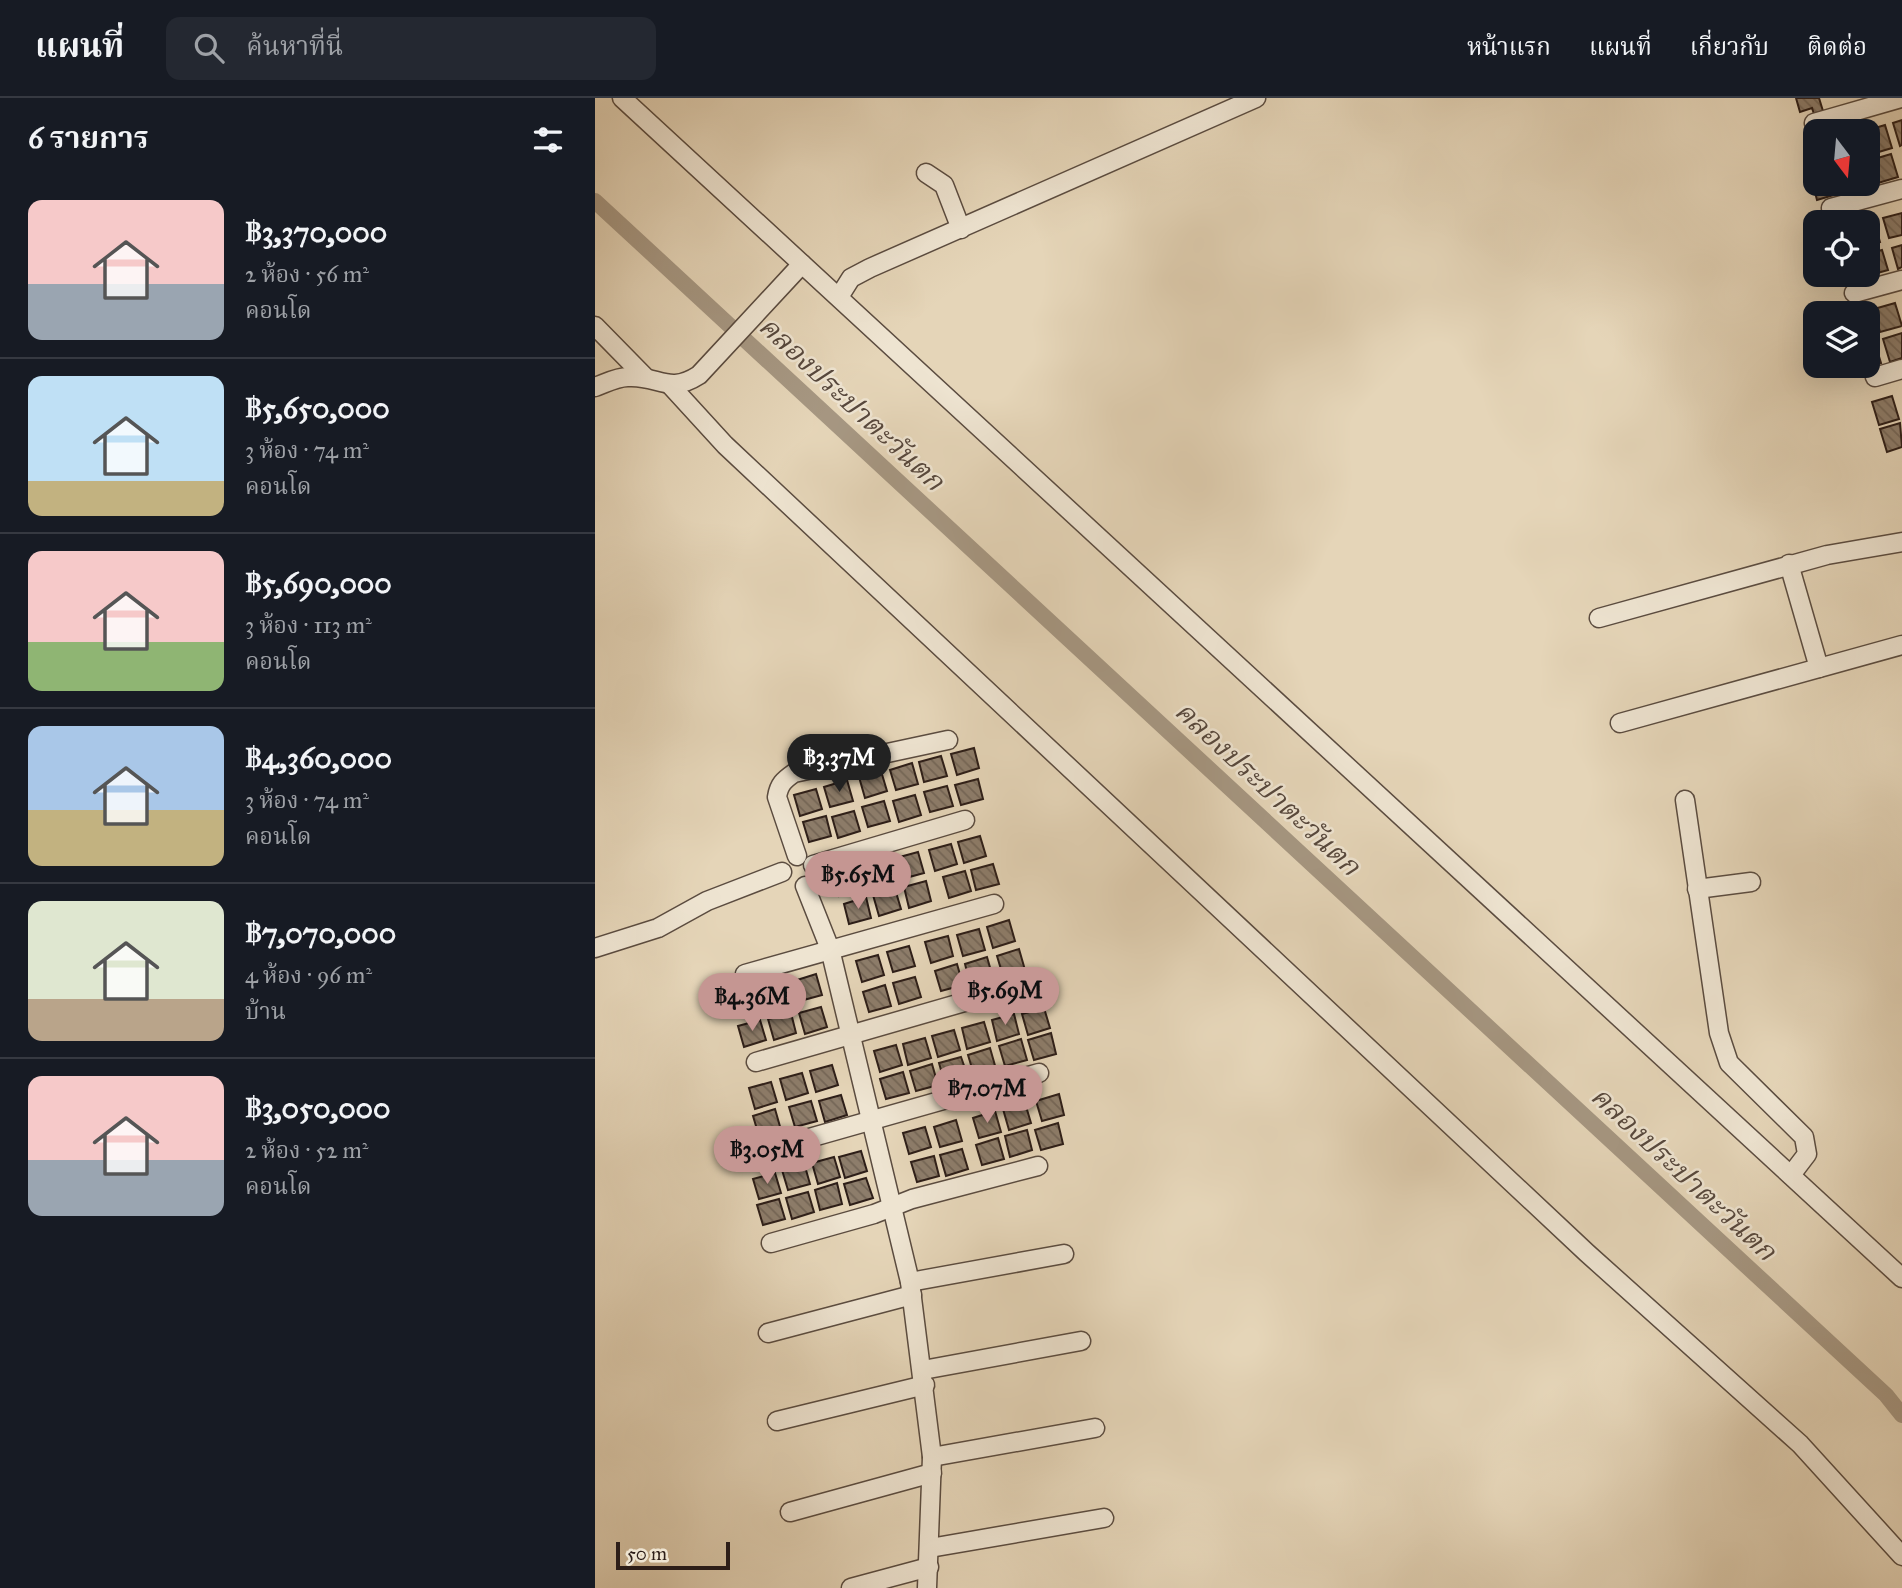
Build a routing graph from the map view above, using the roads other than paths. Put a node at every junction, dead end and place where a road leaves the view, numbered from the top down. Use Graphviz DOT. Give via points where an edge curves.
graph roads {
  1 [pos="622,98"];
  2 [pos="1256,98"];
  3 [pos="1901,98"];
  4 [pos="1828,119"];
  5 [pos="926,173"];
  6 [pos="1902,189"];
  7 [pos="1831,208"];
  8 [pos="961,229"];
  9 [pos="802,264"];
  10 [pos="1902,280"];
  11 [pos="1854,293"];
  12 [pos="839,297"];
  13 [pos="595,326"];
  14 [pos="1902,369"];
  15 [pos="1880,376"];
  16 [pos="646,378"];
  17 [pos="671,386"];
  18 [pos="595,387"];
  19 [pos="1902,542"];
  20 [pos="1789,564"];
  21 [pos="1599,618"];
  22 [pos="1902,645"];
  23 [pos="1819,668"];
  24 [pos="1620,723"];
  25 [pos="949,740"];
  26 [pos="1685,800"];
  27 [pos="965,820"];
  28 [pos="805,860"];
  29 [pos="782,872"];
  30 [pos="1751,882"];
  31 [pos="805,886"];
  32 [pos="1697,889"];
  33 [pos="994,904"];
  34 [pos="595,948"];
  35 [pos="830,949"];
  36 [pos="745,974"];
  37 [pos="1020,986"];
  38 [pos="852,1035"];
  39 [pos="756,1062"];
  40 [pos="1039,1073"];
  41 [pos="871,1120"];
  42 [pos="760,1152"];
  43 [pos="1038,1166"];
  44 [pos="1791,1175"];
  45 [pos="893,1206"];
  46 [pos="771,1244"];
  47 [pos="1064,1254"];
  48 [pos="1902,1278"];
  49 [pos="911,1289"];
  50 [pos="768,1333"];
  51 [pos="1081,1341"];
  52 [pos="924,1378"];
  53 [pos="777,1421"];
  54 [pos="1095,1428"];
  55 [pos="932,1465"];
  56 [pos="790,1512"];
  57 [pos="1104,1518"];
  58 [pos="930,1548"];
  59 [pos="1902,1556"];
  60 [pos="929,1567"];
  61 [pos="851,1588"];
  62 [pos="927,1588"];
  1 -- 9 [label="street"];
  2 -- 8 [label="street"];
  3 -- 4 [label="street"];
  5 -- 8 [label="street" via="944,185"];
  6 -- 7 [label="street"];
  8 -- 12 [label="street" via="851,278"];
  9 -- 12 [label="street"];
  9 -- 17 [label="street" via="699,375"];
  10 -- 11 [label="street"];
  12 -- 44 [label="street"];
  13 -- 16 [label="street"];
  14 -- 15 [label="street"];
  16 -- 17 [label="street"];
  16 -- 18 [label="street" via="624,377"];
  17 -- 59 [label="street" via="725,445 1587,1253 1800,1444"];
  19 -- 20 [label="street"];
  20 -- 21 [label="street"];
  20 -- 23 [label="street"];
  22 -- 23 [label="street"];
  23 -- 24 [label="street"];
  25 -- 28 [label="street" via="794,773 784,780 777,797"];
  26 -- 32 [label="street"];
  27 -- 28 [label="street"];
  28 -- 29 [label="street" via="786,861"];
  28 -- 31 [label="street" via="813,877"];
  29 -- 31 [label="street" via="793,886"];
  29 -- 34 [label="street" via="707,901 650,932"];
  30 -- 32 [label="street"];
  31 -- 35 [label="street"];
  32 -- 44 [label="street" via="1724,1054 1804,1137 1807,1154"];
  33 -- 35 [label="street"];
  35 -- 36 [label="street"];
  35 -- 38 [label="street"];
  37 -- 38 [label="street"];
  38 -- 39 [label="street"];
  38 -- 41 [label="street"];
  40 -- 41 [label="street"];
  41 -- 42 [label="street"];
  41 -- 45 [label="street"];
  43 -- 45 [label="street"];
  44 -- 48 [label="street"];
  45 -- 46 [label="street"];
  45 -- 49 [label="street"];
  47 -- 49 [label="street"];
  49 -- 50 [label="street"];
  49 -- 52 [label="street"];
  51 -- 52 [label="street"];
  52 -- 53 [label="street"];
  52 -- 55 [label="street"];
  54 -- 55 [label="street"];
  55 -- 56 [label="street"];
  55 -- 58 [label="street"];
  57 -- 58 [label="street"];
  58 -- 60 [label="street"];
  60 -- 61 [label="street"];
  60 -- 62 [label="street"];
}
